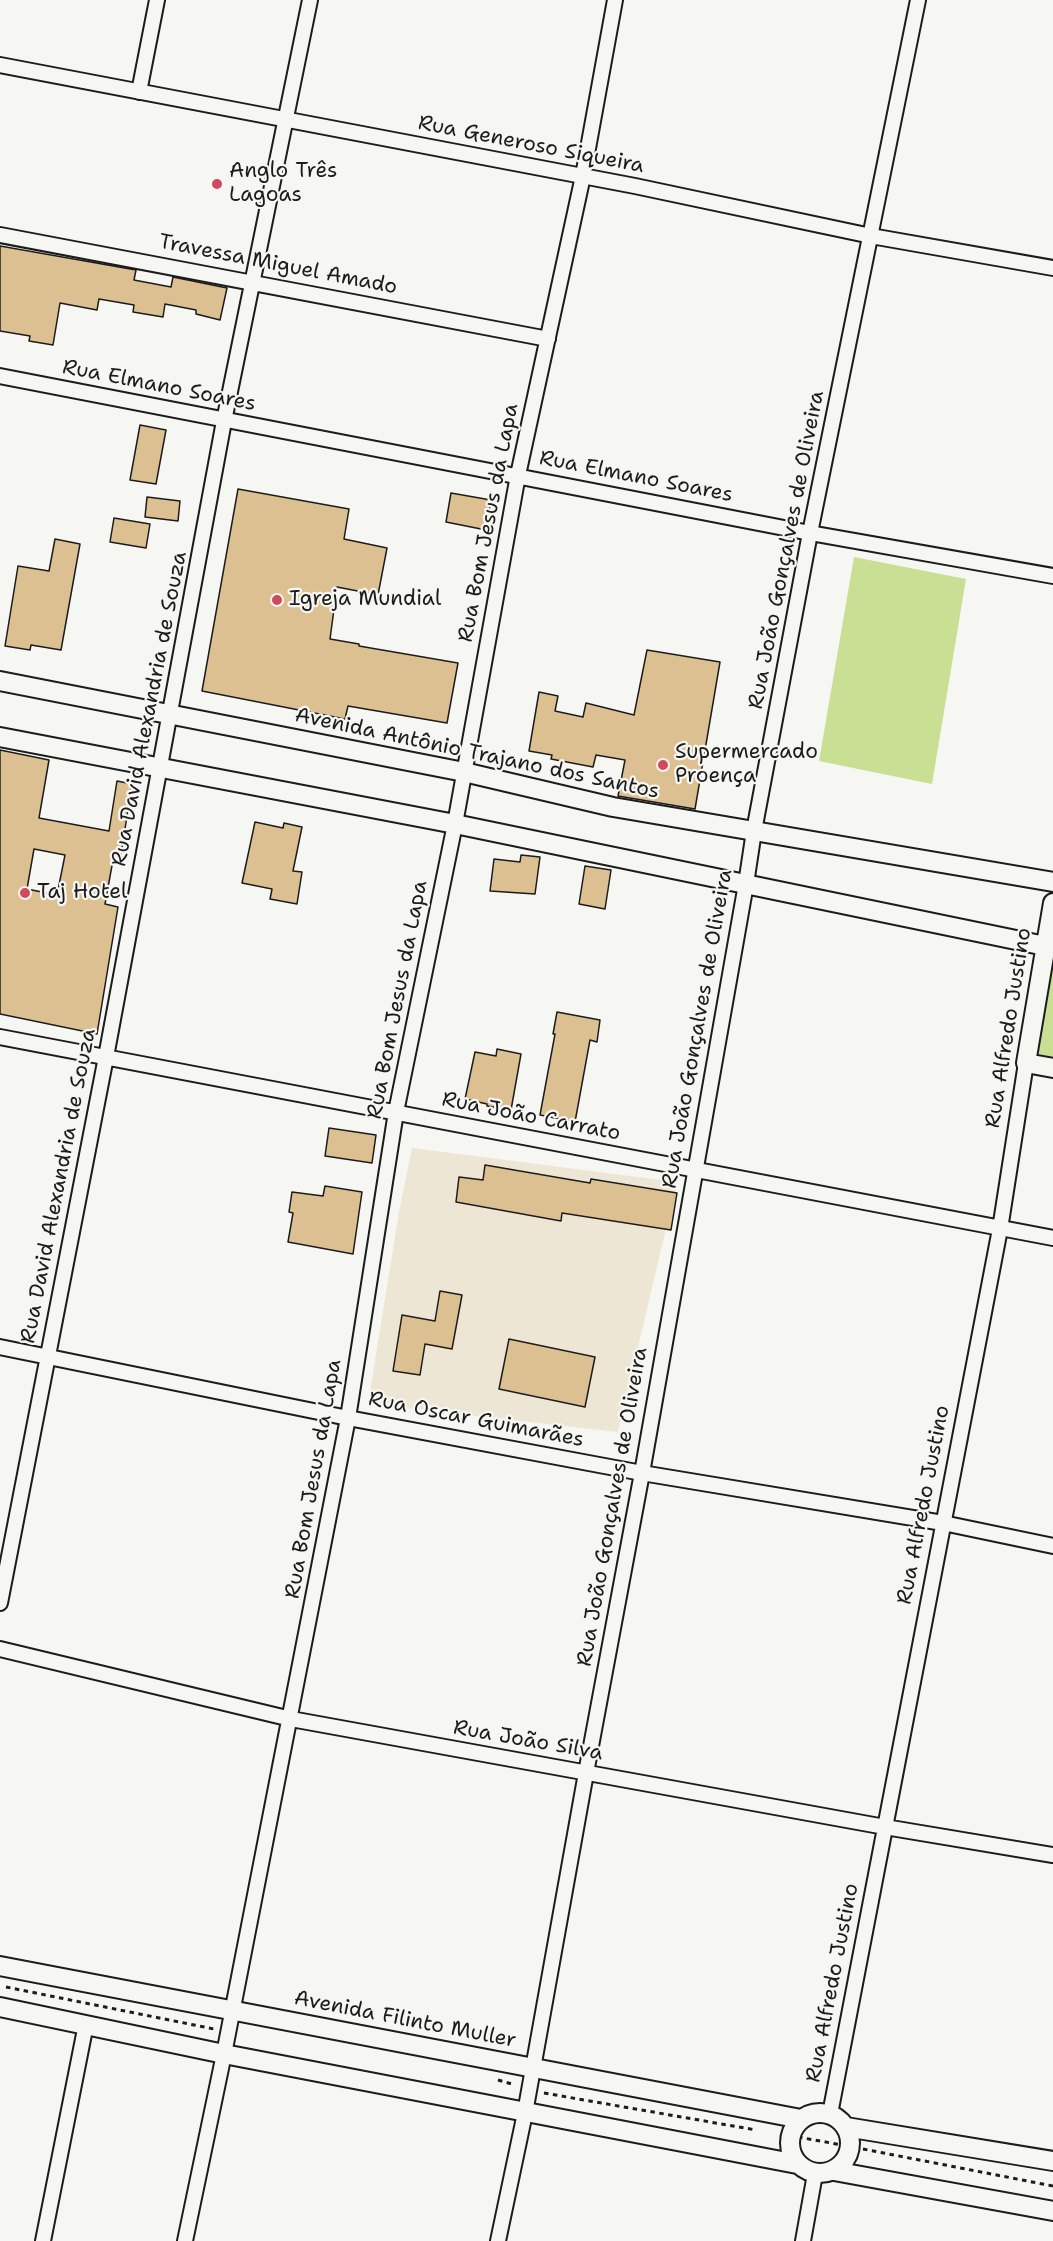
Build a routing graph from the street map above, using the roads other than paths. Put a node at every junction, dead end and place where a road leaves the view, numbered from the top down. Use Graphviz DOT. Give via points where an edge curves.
graph roads {
  1 [pos="157,0"];
  2 [pos="310,0"];
  3 [pos="615,0"];
  4 [pos="918,0"];
  5 [pos="0,65"];
  6 [pos="139,92"];
  7 [pos="286,120"];
  8 [pos="583,176"];
  9 [pos="0,235"];
  10 [pos="871,236"];
  11 [pos="1053,268"];
  12 [pos="254,281"];
  13 [pos="548,339"];
  14 [pos="0,376"];
  15 [pos="225,421"];
  16 [pos="518,475"];
  17 [pos="810,533"];
  18 [pos="1053,576"];
  19 [pos="0,681"];
  20 [pos="170,715"];
  21 [pos="0,737"];
  22 [pos="160,767"];
  23 [pos="464,772"];
  24 [pos="455,824"];
  25 [pos="754,831"];
  26 [pos="1053,882"];
  27 [pos="746,884"];
  28 [pos="1053,903"];
  29 [pos="1045,946"];
  30 [pos="0,1037"];
  31 [pos="106,1057"];
  32 [pos="1026,1063"];
  33 [pos="1053,1068"];
  34 [pos="396,1112"];
  35 [pos="694,1170"];
  36 [pos="1000,1229"];
  37 [pos="1053,1238"];
  38 [pos="0,1347"];
  39 [pos="47,1358"];
  40 [pos="348,1418"];
  41 [pos="642,1473"];
  42 [pos="943,1523"];
  43 [pos="1053,1546"];
  44 [pos="0,1603"];
  45 [pos="0,1649"];
  46 [pos="291,1719"];
  47 [pos="585,1773"];
  48 [pos="885,1827"];
  49 [pos="1053,1855"];
  50 [pos="0,1966"];
  51 [pos="0,2007"];
  52 [pos="232,2011"];
  53 [pos="86,2024"];
  54 [pos="224,2054"];
  55 [pos="533,2067"];
  56 [pos="525,2113"];
  57 [pos="830,2114"];
  58 [pos="801,2119"];
  59 [pos="846,2127"];
  60 [pos="1053,2161"];
  61 [pos="798,2164"];
  62 [pos="834,2171"];
  63 [pos="815,2174"];
  64 [pos="1053,2211"];
  65 [pos="43,2241"];
  66 [pos="185,2241"];
  67 [pos="498,2241"];
  68 [pos="803,2241"];
  1 -- 6 [label="street"];
  2 -- 7 [label="street, Rua David Alexandria de Souza"];
  3 -- 8 [label="street, Rua Bom Jesus da Lapa"];
  4 -- 10 [label="street, Rua João Gonçalves de Oliveira"];
  5 -- 6 [label="street, Rua Generoso Siqueira"];
  6 -- 7 [label="street, Rua Generoso Siqueira"];
  7 -- 8 [label="street, Rua Generoso Siqueira"];
  7 -- 12 [label="street, Rua David Alexandria de Souza"];
  8 -- 10 [label="street, Rua Generoso Siqueira"];
  8 -- 13 [label="street, Rua Bom Jesus da Lapa"];
  9 -- 12 [label="street, Travessa Miguel Amado"];
  10 -- 11 [label="street, Rua Generoso Siqueira"];
  10 -- 17 [label="street, Rua João Gonçalves de Oliveira"];
  12 -- 13 [label="street, Travessa Miguel Amado"];
  12 -- 15 [label="street, Rua David Alexandria de Souza"];
  13 -- 16 [label="street, Rua Bom Jesus da Lapa"];
  14 -- 15 [label="street, Rua Elmano Soares"];
  15 -- 16 [label="street, Rua Elmano Soares"];
  15 -- 20 [label="street, Rua David Alexandria de Souza"];
  16 -- 17 [label="street, Rua Elmano Soares"];
  16 -- 23 [label="street, Rua Bom Jesus da Lapa"];
  17 -- 18 [label="street, Rua Elmano Soares"];
  17 -- 25 [label="street, Rua João Gonçalves de Oliveira"];
  19 -- 20 [label="main road, Avenida Antônio Trajano dos Santos"];
  20 -- 22 [label="street, Rua David Alexandria de Souza"];
  20 -- 23 [label="main road, Avenida Antônio Trajano dos Santos"];
  21 -- 22 [label="main road"];
  22 -- 24 [label="main road"];
  22 -- 31 [label="street, Rua David Alexandria de Souza"];
  23 -- 24 [label="street, Rua Bom Jesus da Lapa"];
  23 -- 25 [label="main road, Avenida Antônio Trajano dos Santos" via="614,807"];
  24 -- 27 [label="main road"];
  24 -- 34 [label="street, Rua Bom Jesus da Lapa"];
  25 -- 26 [label="main road, Avenida Antônio Trajano dos Santos"];
  25 -- 27 [label="street, Rua João Gonçalves de Oliveira"];
  27 -- 29 [label="main road"];
  27 -- 35 [label="street, Rua João Gonçalves de Oliveira"];
  28 -- 29 [label="main road, Rua Alfredo Justino"];
  29 -- 32 [label="main road, Rua Alfredo Justino"];
  30 -- 31 [label="street, Rua João Carrato"];
  31 -- 34 [label="street, Rua João Carrato"];
  31 -- 39 [label="street, Rua David Alexandria de Souza"];
  32 -- 33 [label="main road"];
  32 -- 36 [label="street, Rua Alfredo Justino"];
  34 -- 35 [label="street, Rua João Carrato"];
  34 -- 40 [label="street, Rua Bom Jesus da Lapa"];
  35 -- 36 [label="street, Rua João Carrato"];
  35 -- 41 [label="street, Rua João Gonçalves de Oliveira"];
  36 -- 37 [label="street, Rua João Carrato"];
  36 -- 42 [label="street, Rua Alfredo Justino"];
  38 -- 39 [label="street, Rua Oscar Guimarães"];
  39 -- 40 [label="street, Rua Oscar Guimarães"];
  39 -- 44 [label="street, Rua David Alexandria de Souza"];
  40 -- 41 [label="street, Rua Oscar Guimarães"];
  40 -- 46 [label="street, Rua Bom Jesus da Lapa"];
  41 -- 42 [label="street, Rua Oscar Guimarães"];
  41 -- 47 [label="street, Rua João Gonçalves de Oliveira"];
  42 -- 43 [label="street, Rua Oscar Guimarães"];
  42 -- 48 [label="street, Rua Alfredo Justino"];
  45 -- 46 [label="street, Rua João Silva"];
  46 -- 47 [label="street, Rua João Silva"];
  46 -- 52 [label="street, Rua Bom Jesus da Lapa"];
  47 -- 48 [label="street, Rua João Silva"];
  47 -- 55 [label="street, Rua João Gonçalves de Oliveira"];
  48 -- 49 [label="street, Rua João Silva"];
  48 -- 57 [label="street, Rua Alfredo Justino"];
  50 -- 52 [label="main road, Avenida Filinto Muller"];
  51 -- 53 [label="main road"];
  52 -- 54 [label="street, Rua Bom Jesus da Lapa"];
  52 -- 55 [label="main road, Avenida Filinto Muller"];
  53 -- 54 [label="main road"];
  53 -- 65 [label="street"];
  54 -- 56 [label="main road"];
  54 -- 66 [label="street, Rua Bom Jesus da Lapa"];
  55 -- 56 [label="street, Rua João Gonçalves de Oliveira"];
  55 -- 58 [label="main road, Avenida Filinto Muller"];
  56 -- 61 [label="main road"];
  56 -- 67 [label="street"];
  57 -- 58 [label="main road" via="810,2114"];
  57 -- 59 [label="main road"];
  58 -- 61 [label="main road" via="794,2126 789,2146"];
  59 -- 60 [label="main road"];
  59 -- 62 [label="main road" via="850,2136 848,2156"];
  61 -- 63 [label="main road"];
  62 -- 63 [label="main road"];
  62 -- 64 [label="main road"];
  63 -- 68 [label="street"];
}
